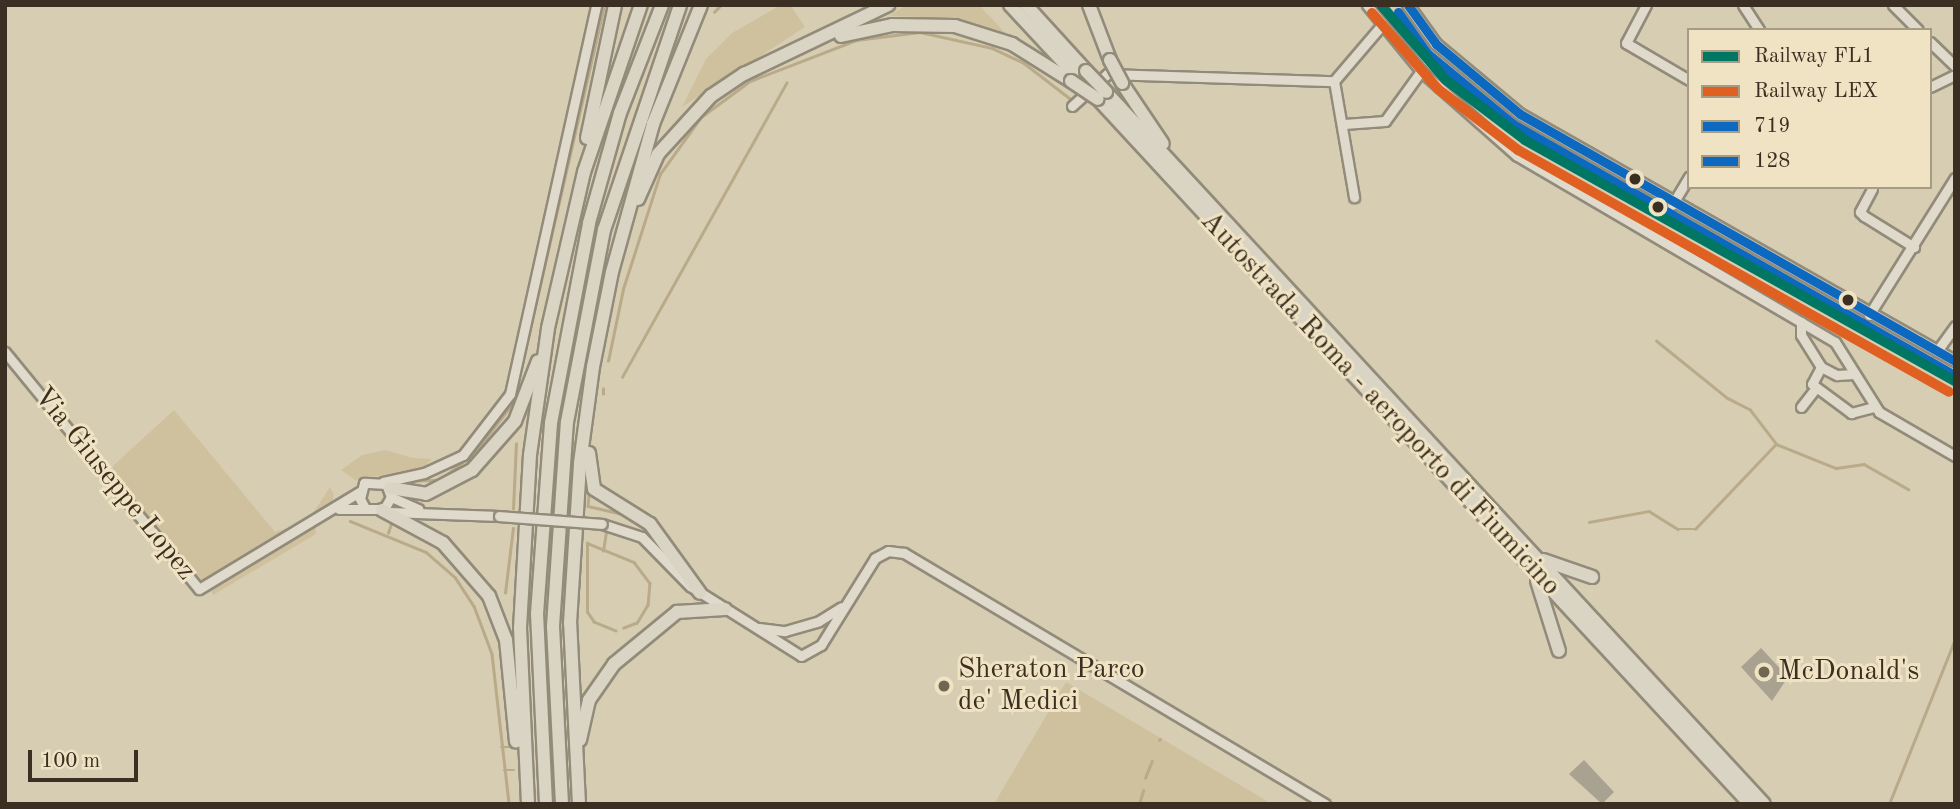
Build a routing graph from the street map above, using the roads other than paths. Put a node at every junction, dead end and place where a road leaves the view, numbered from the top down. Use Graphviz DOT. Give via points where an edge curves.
graph roads {
  1 [pos="596,5"];
  2 [pos="615,5"];
  3 [pos="641,5"];
  4 [pos="662,5"];
  5 [pos="680,5"];
  6 [pos="701,5"];
  7 [pos="888,5"];
  8 [pos="1010,5"];
  9 [pos="1026,5"];
  10 [pos="1089,5"];
  11 [pos="1367,5"];
  12 [pos="1408,5"];
  13 [pos="1646,5"];
  14 [pos="1743,5"];
  15 [pos="1893,5"];
  16 [pos="1381,26"];
  17 [pos="1758,28"];
  18 [pos="1916,28"];
  19 [pos="817,42"];
  20 [pos="1932,44"];
  21 [pos="1955,66"];
  22 [pos="1421,71"];
  23 [pos="1955,75"];
  24 [pos="1078,76"];
  25 [pos="1687,79"];
  26 [pos="1334,81"];
  27 [pos="1932,86"];
  28 [pos="1102,96"];
  29 [pos="1072,106"];
  30 [pos="1344,124"];
  31 [pos="1955,178"];
  32 [pos="1687,180"];
  33 [pos="1872,189"];
  34 [pos="1354,197"];
  35 [pos="1672,205"];
  36 [pos="575,209"];
  37 [pos="1217,213"];
  38 [pos="1914,247"];
  39 [pos="612,272"];
  40 [pos="1869,315"];
  41 [pos="1801,322"];
  42 [pos="1955,326"];
  43 [pos="548,328"];
  44 [pos="1937,351"];
  45 [pos="5,352"];
  46 [pos="1955,361"];
  47 [pos="593,367"];
  48 [pos="1821,367"];
  49 [pos="1854,374"];
  50 [pos="1816,388"];
  51 [pos="1801,407"];
  52 [pos="1874,407"];
  53 [pos="1955,456"];
  54 [pos="388,489"];
  55 [pos="359,492"];
  56 [pos="365,508"];
  57 [pos="338,509"];
  58 [pos="382,510"];
  59 [pos="426,512"];
  60 [pos="1528,557"];
  61 [pos="1592,577"];
  62 [pos="700,593"];
  63 [pos="845,604"];
  64 [pos="725,609"];
  65 [pos="810,624"];
  66 [pos="756,628"];
  67 [pos="790,629"];
  68 [pos="821,645"];
  69 [pos="1559,651"];
  70 [pos="792,653"];
  71 [pos="527,787"];
  72 [pos="528,804"];
  73 [pos="545,804"];
  74 [pos="562,804"];
  75 [pos="579,804"];
  76 [pos="1325,804"];
  77 [pos="1750,804"];
  78 [pos="1764,804"];
  1 -- 54 [label="street" via="510,394 463,455 425,473 389,476"];
  2 -- 36 [label="highway"];
  3 -- 36 [label="highway"];
  4 -- 73 [label="highway" via="620,113 595,200 556,387 537,614"];
  5 -- 74 [label="highway" via="610,208 567,422 553,626"];
  6 -- 39 [label="highway" via="653,124"];
  7 -- 19 [label="highway"];
  8 -- 24 [label="highway, Autostrada Roma - aeroporto di Fiumicino"];
  9 -- 24 [label="highway, Autostrada Roma - aeroporto di Fiumicino"];
  10 -- 37 [label="highway, bridge" via="1122,83"];
  11 -- 16 [label="street"];
  12 -- 35 [label="main road" via="1436,44 1520,114"];
  13 -- 25 [label="street" via="1626,43"];
  14 -- 17 [label="street"];
  15 -- 18 [label="street"];
  16 -- 22 [label="street"];
  16 -- 26 [label="street"];
  19 -- 24 [label="highway" via="886,26 955,26 1012,44"];
  19 -- 39 [label="highway" via="744,74 693,111 658,154"];
  20 -- 21 [label="street"];
  22 -- 30 [label="street" via="1385,121"];
  22 -- 41 [label="street" via="1466,114 1549,178"];
  23 -- 27 [label="street"];
  24 -- 28 [label="highway, Autostrada Roma - aeroporto di Fiumicino, bridge"];
  24 -- 28 [label="highway, bridge"];
  26 -- 29 [label="street" via="1107,74"];
  26 -- 30 [label="street"];
  28 -- 37 [label="highway, Autostrada Roma - aeroporto di Fiumicino"];
  28 -- 60 [label="highway, Autostrada Roma - aeroporto di Fiumicino"];
  30 -- 34 [label="street"];
  31 -- 38 [label="street"];
  32 -- 35 [label="street"];
  33 -- 38 [label="street" via="1860,212"];
  35 -- 40 [label="main road"];
  36 -- 43 [label="highway"];
  37 -- 60 [label="highway, Autostrada Roma - aeroporto di Fiumicino"];
  38 -- 40 [label="street"];
  39 -- 47 [label="highway"];
  40 -- 44 [label="main road"];
  41 -- 48 [label="street" via="1801,335"];
  41 -- 49 [label="street" via="1839,344"];
  42 -- 44 [label="street"];
  43 -- 54 [label="highway" via="520,412 492,451 439,490 405,494"];
  43 -- 71 [label="highway" via="522,551"];
  44 -- 46 [label="main road"];
  45 -- 57 [label="street, Via Giuseppe Lopez" via="199,589"];
  47 -- 62 [label="highway" via="591,484 603,497 650,524"];
  47 -- 75 [label="highway" via="580,463 570,623"];
  48 -- 49 [label="street" via="1837,376"];
  48 -- 50 [label="street" via="1811,380"];
  49 -- 52 [label="street"];
  50 -- 51 [label="street"];
  50 -- 52 [label="street" via="1851,413"];
  52 -- 53 [label="street"];
  54 -- 55 [label="street, Via Giuseppe Lopez" via="369,481"];
  54 -- 58 [label="street"];
  54 -- 59 [label="street"];
  55 -- 56 [label="street"];
  55 -- 57 [label="street, Via Giuseppe Lopez"];
  56 -- 57 [label="street, Via Giuseppe Lopez"];
  56 -- 58 [label="street, Via Giuseppe Lopez"];
  58 -- 59 [label="street, Via Giuseppe Lopez"];
  58 -- 71 [label="highway" via="450,548 494,605 506,640 514,733"];
  59 -- 62 [label="street, Via Giuseppe Lopez, bridge" via="602,524 642,537"];
  60 -- 61 [label="highway"];
  60 -- 69 [label="highway" via="1544,593"];
  60 -- 77 [label="highway, Autostrada Roma - aeroporto di Fiumicino"];
  60 -- 78 [label="highway, Autostrada Roma - aeroporto di Fiumicino"];
  62 -- 64 [label="street, Via Giuseppe Lopez"];
  63 -- 65 [label="street"];
  63 -- 68 [label="street"];
  63 -- 76 [label="street" via="877,557 904,553"];
  64 -- 66 [label="street, Via Giuseppe Lopez"];
  64 -- 75 [label="highway" via="677,612 602,676 582,727"];
  65 -- 67 [label="street"];
  65 -- 68 [label="street" via="820,634"];
  66 -- 67 [label="street"];
  66 -- 70 [label="street, Via Giuseppe Lopez"];
  67 -- 70 [label="street"];
  68 -- 70 [label="street" via="807,656"];
  71 -- 72 [label="highway"];
}
